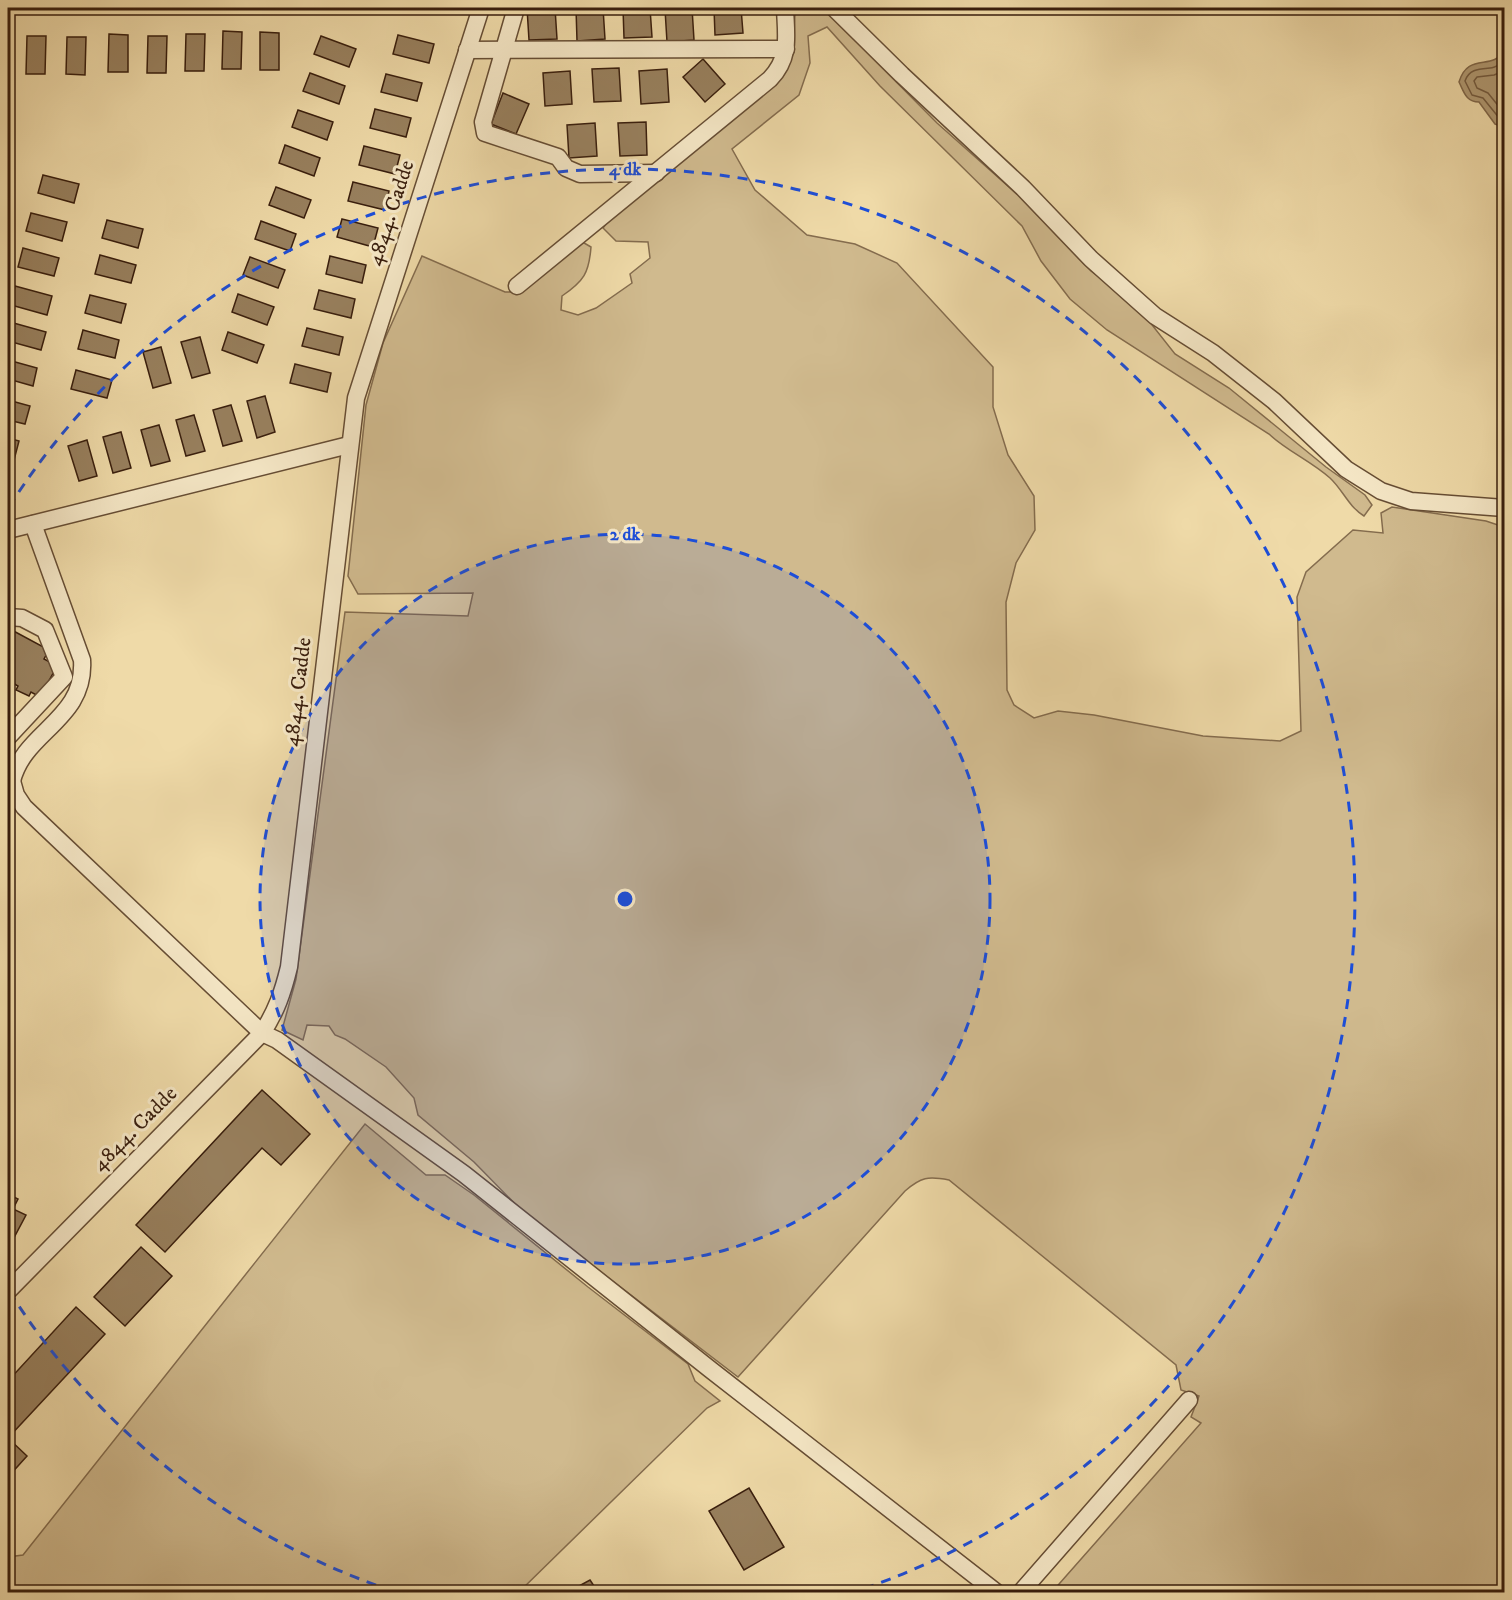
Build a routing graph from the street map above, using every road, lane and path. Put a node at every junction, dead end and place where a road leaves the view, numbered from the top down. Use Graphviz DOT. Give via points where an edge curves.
graph roads {
  1 [pos="481,8"];
  2 [pos="516,8"];
  3 [pos="785,8"];
  4 [pos="834,8"];
  5 [pos="786,49"];
  6 [pos="466,50"];
  7 [pos="503,50"];
  8 [pos="656,173"];
  9 [pos="517,286"];
  10 [pos="349,445"];
  11 [pos="1504,508"];
  12 [pos="33,524"];
  13 [pos="8,530"];
  14 [pos="8,617"];
  15 [pos="8,737"];
  16 [pos="10,780"];
  17 [pos="262,1033"];
  18 [pos="8,1291"];
  19 [pos="1189,1400"];
  20 [pos="996,1593"];
  21 [pos="1022,1593"];
  1 -- 6 [label="street, 4844. Cadde"];
  2 -- 7 [label="street"];
  3 -- 5 [label="street"];
  4 -- 11 [label="street" via="1023,188 1091,260 1155,316 1213,353 1274,401 1346,469 1381,491 1411,501"];
  5 -- 7 [label="street"];
  5 -- 8 [label="street" via="781,68 770,79"];
  6 -- 7 [label="street"];
  6 -- 10 [label="street, 4844. Cadde" via="356,398"];
  7 -- 8 [label="street" via="483,122 485,133 558,158 566,168 580,174"];
  8 -- 9 [label="street"];
  10 -- 12 [label="street"];
  10 -- 17 [label="street, 4844. Cadde" via="289,967 274,1016"];
  12 -- 13 [label="street"];
  12 -- 16 [label="street" via="82,660 83,677 67,710 24,755"];
  14 -- 15 [label="street" via="22,618 45,630 64,677"];
  16 -- 17 [label="street" via="24,807"];
  17 -- 18 [label="street, 4844. Cadde"];
  17 -- 20 [label="street" via="464,1174"];
  19 -- 21 [label="street"];
}
